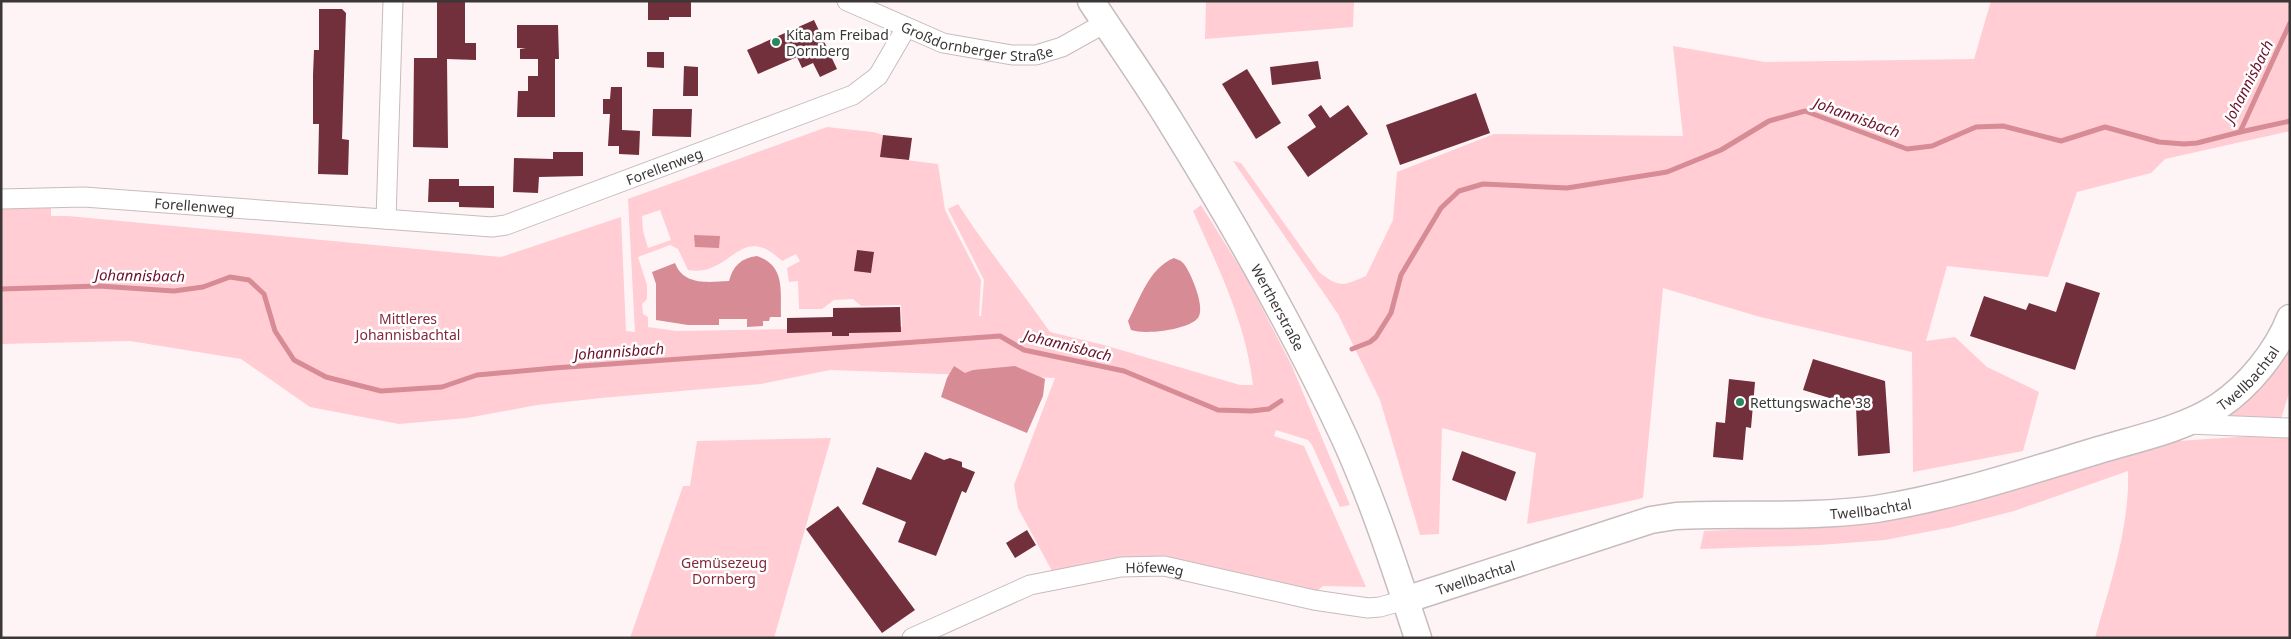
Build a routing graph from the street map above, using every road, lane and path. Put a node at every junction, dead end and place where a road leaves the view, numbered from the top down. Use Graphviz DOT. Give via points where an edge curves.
graph roads {
  1 [pos="393,1"];
  2 [pos="847,1"];
  3 [pos="1091,1"];
  4 [pos="1105,23"];
  5 [pos="906,28"];
  6 [pos="1,199"];
  7 [pos="386,219"];
  8 [pos="2290,318"];
  9 [pos="2186,424"];
  10 [pos="2290,428"];
  11 [pos="1405,600"];
  12 [pos="912,638"];
  13 [pos="1418,638"];
  1 -- 7 [label="street"];
  2 -- 5 [label="street, Großdornberger Straße"];
  3 -- 4 [label="street, Wertherstraße"];
  4 -- 5 [label="street, Großdornberger Straße" via="1062,47 1036,55 979,51 943,43"];
  4 -- 11 [label="street, Wertherstraße" via="1169,119 1282,312 1345,440 1374,510"];
  5 -- 7 [label="street, Forellenweg" via="878,76 853,95 506,225 492,227"];
  6 -- 7 [label="street, Forellenweg" via="84,198"];
  8 -- 9 [label="street, Twellbachtal" via="2266,360 2244,384 2220,405"];
  9 -- 10 [label="street"];
  9 -- 11 [label="street, Twellbachtal" via="1988,484 1875,509 1676,516 1651,520"];
  11 -- 12 [label="street, Höfeweg" via="1380,608 1368,608 1314,600 1164,566 1121,567 1030,585"];
  11 -- 13 [label="street, Wertherstraße"];
}
